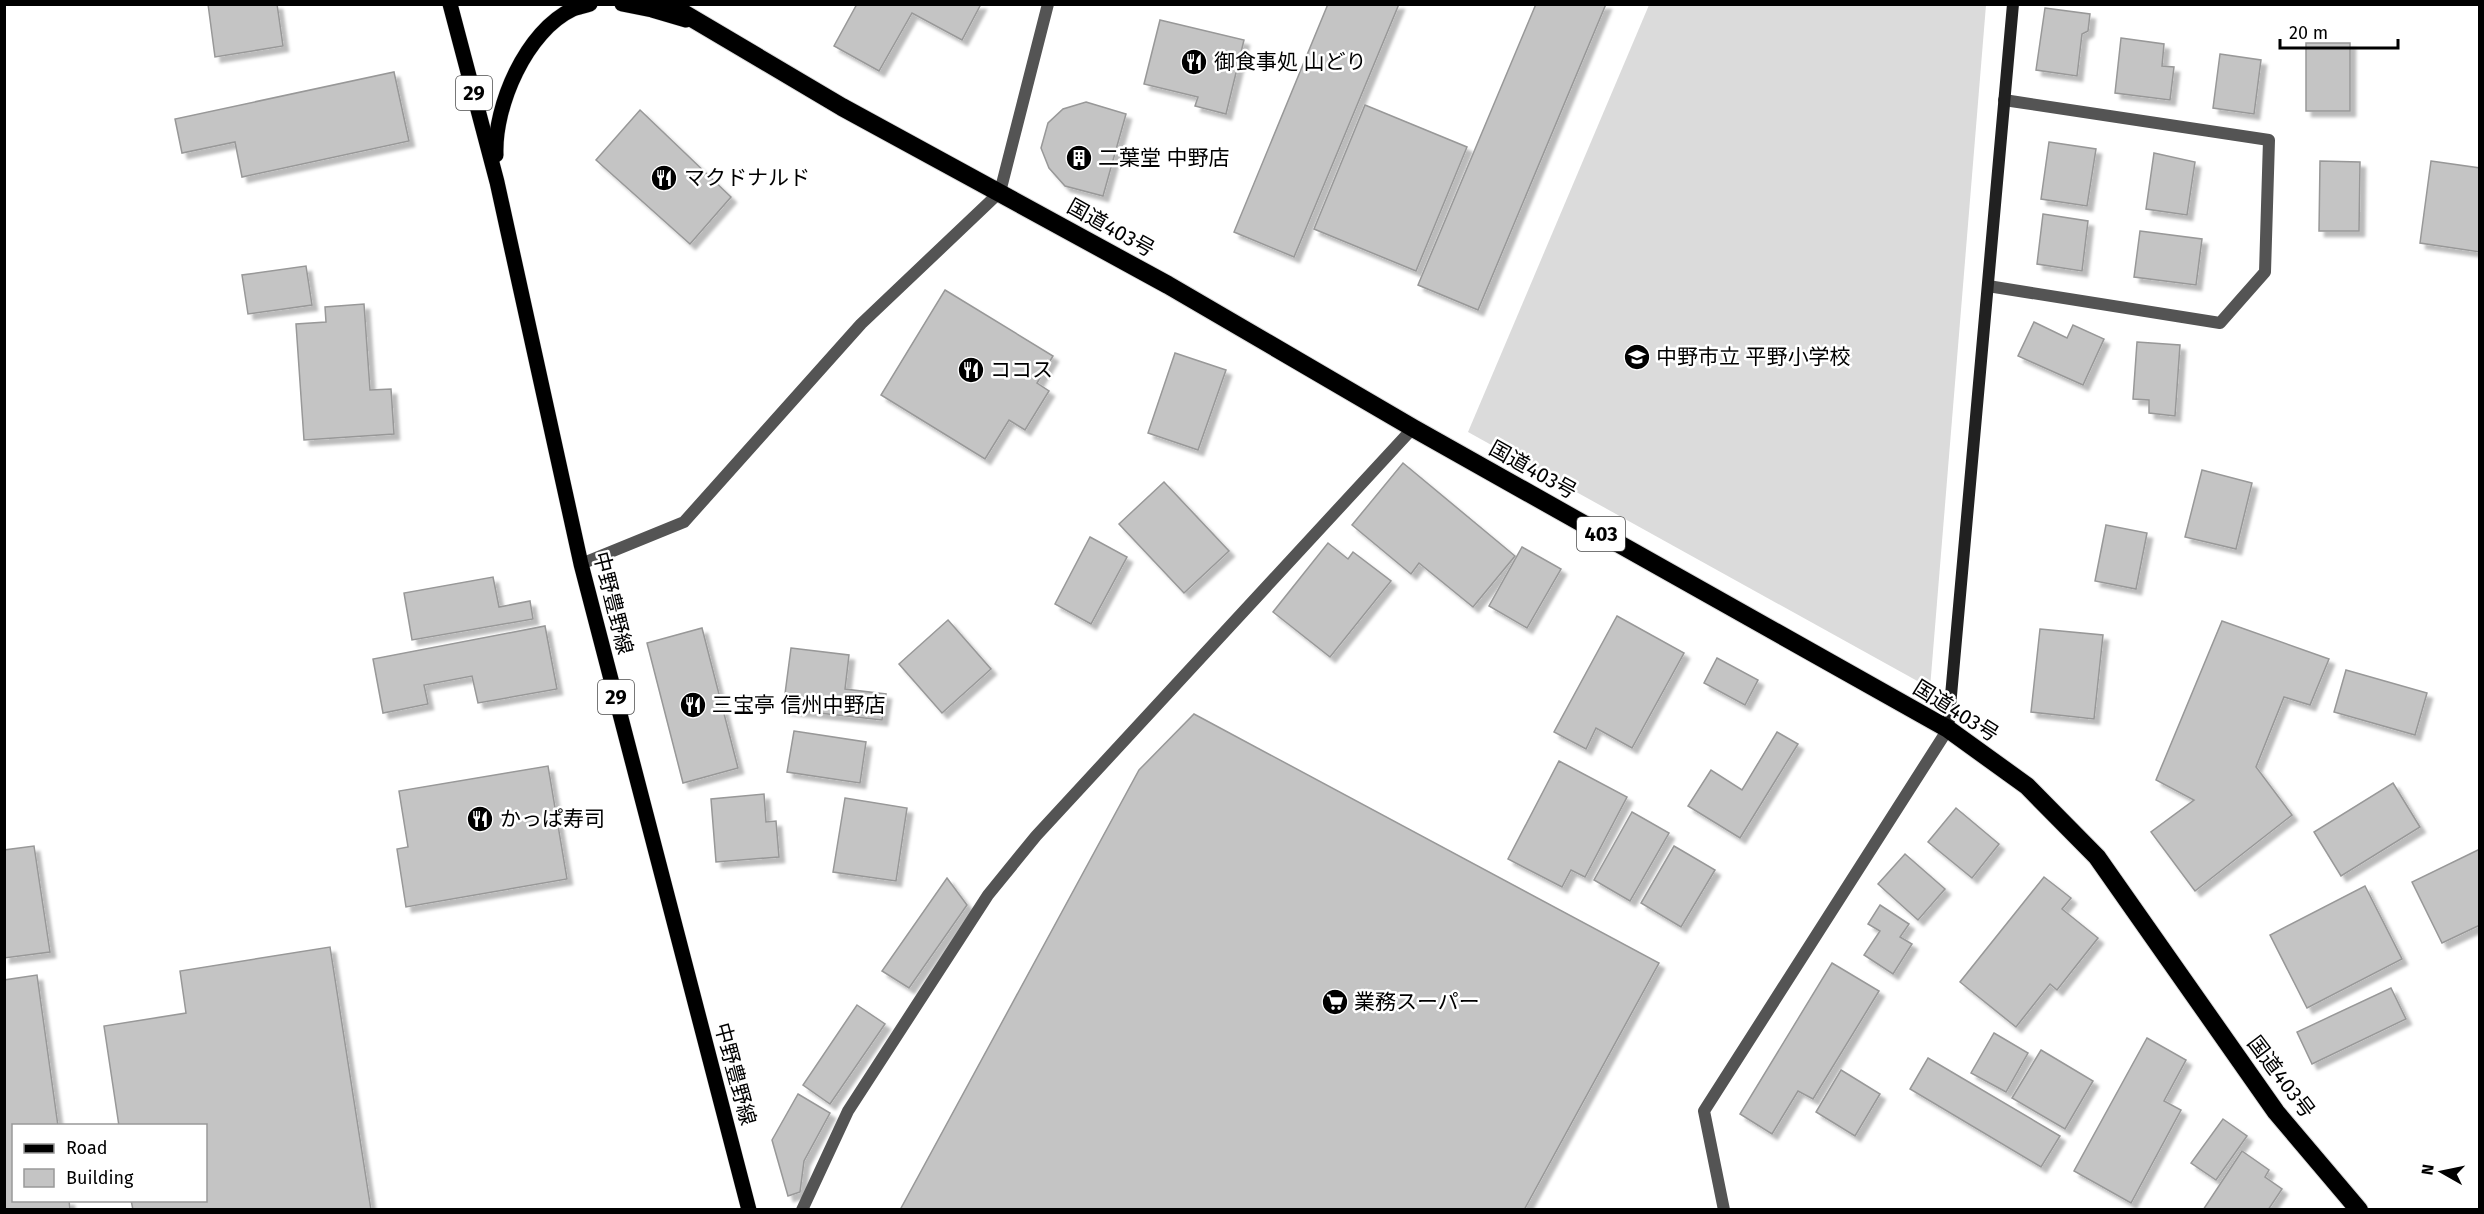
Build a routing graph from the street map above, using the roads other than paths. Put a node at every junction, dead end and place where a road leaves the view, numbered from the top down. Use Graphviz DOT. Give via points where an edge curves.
graph roads {
  1 [pos="450,4"];
  2 [pos="590,4"];
  3 [pos="622,4"];
  4 [pos="668,4"];
  5 [pos="1048,4"];
  6 [pos="2013,4"];
  7 [pos="700,24"];
  8 [pos="2004,100"];
  9 [pos="497,182"];
  10 [pos="1000,192"];
  11 [pos="1988,286"];
  12 [pos="1413,428"];
  13 [pos="581,564"];
  14 [pos="1948,729"];
  15 [pos="749,1209"];
  16 [pos="802,1209"];
  17 [pos="1725,1209"];
  18 [pos="2359,1209"];
  1 -- 9 [label="main road, 中野豊野線 / 29"];
  2 -- 9 [label="main road" via="572,9 552,23 514,75 495,138"];
  3 -- 7 [label="main road"];
  4 -- 7 [label="highway, 国道403号 / 403"];
  5 -- 10 [label="street"];
  6 -- 8 [label="street"];
  7 -- 10 [label="highway, 国道403号 / 403" via="842,107"];
  8 -- 11 [label="street"];
  8 -- 11 [label="street" via="2269,140 2265,272 2220,322"];
  9 -- 13 [label="main road, 中野豊野線 / 29"];
  10 -- 12 [label="highway, 国道403号 / 403"];
  10 -- 13 [label="street" via="861,324 684,522"];
  11 -- 14 [label="street"];
  12 -- 14 [label="highway, 国道403号 / 403"];
  12 -- 16 [label="street" via="1036,836 988,895 848,1111"];
  13 -- 15 [label="main road, 中野豊野線 / 29"];
  14 -- 17 [label="street" via="1704,1111"];
  14 -- 18 [label="highway, 国道403号 / 403" via="2027,786 2097,856 2276,1112"];
}
